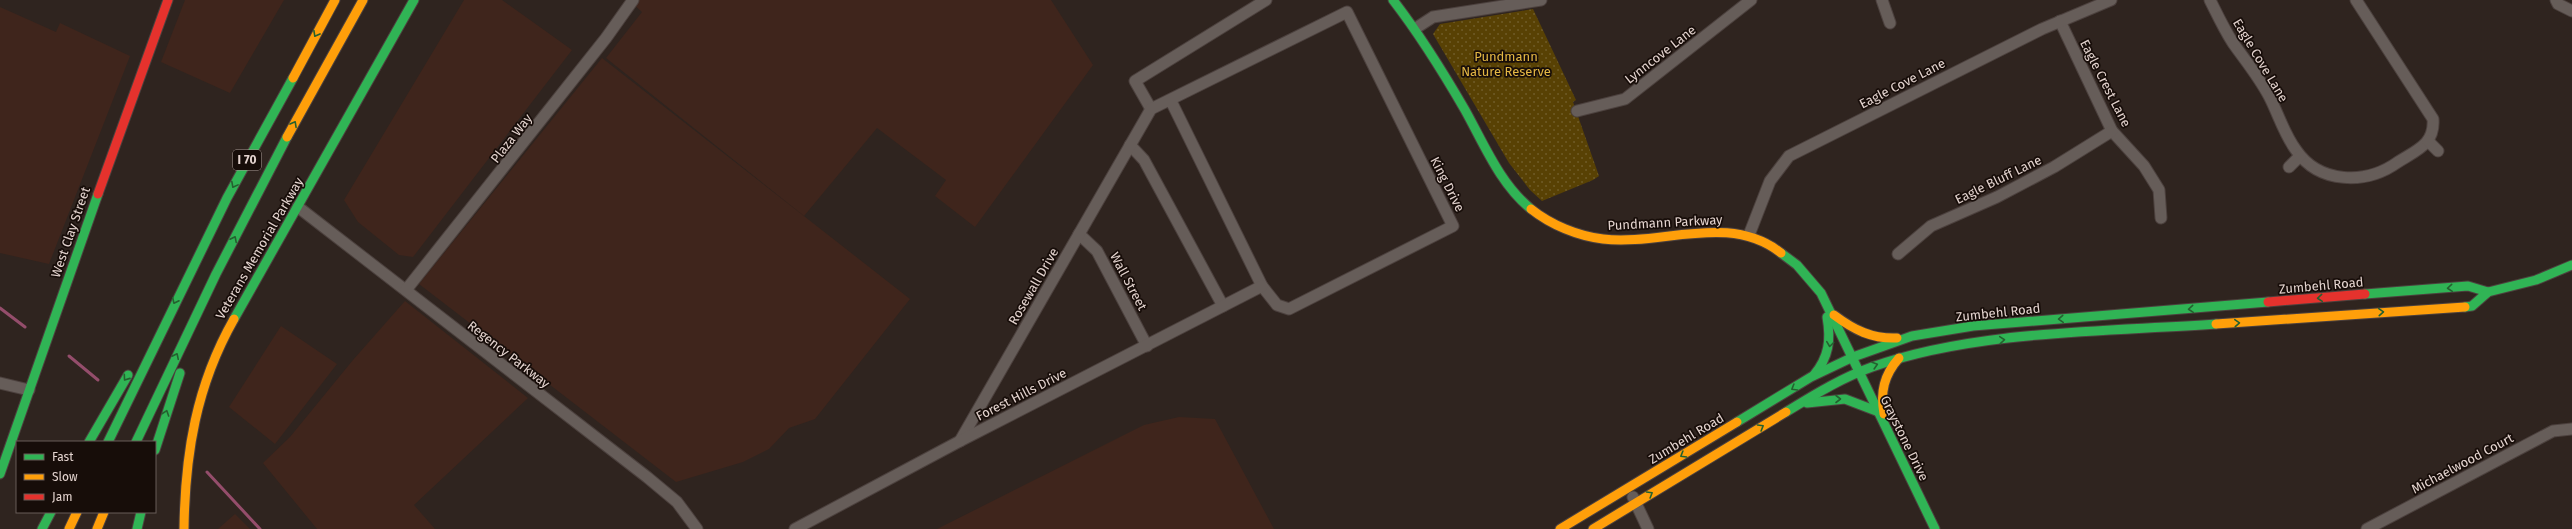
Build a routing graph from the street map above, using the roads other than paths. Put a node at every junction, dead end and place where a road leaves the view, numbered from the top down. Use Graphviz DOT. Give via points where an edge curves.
graph roads {
  1 [pos="168,0"];
  2 [pos="335,0"];
  3 [pos="364,0"];
  4 [pos="414,0"];
  5 [pos="633,0"];
  6 [pos="1266,0"];
  7 [pos="1393,0"];
  8 [pos="1541,0"];
  9 [pos="1751,0"];
  10 [pos="1882,0"];
  11 [pos="2111,0"];
  12 [pos="2210,0"];
  13 [pos="2356,0"];
  14 [pos="2556,0"];
  15 [pos="2572,11"];
  16 [pos="2060,21"];
  17 [pos="1890,22"];
  18 [pos="1416,28"];
  19 [pos="1171,101"];
  20 [pos="1151,109"];
  21 [pos="1577,111"];
  22 [pos="2112,131"];
  23 [pos="2428,141"];
  24 [pos="1130,145"];
  25 [pos="2438,151"];
  26 [pos="2300,156"];
  27 [pos="2289,168"];
  28 [pos="298,207"];
  29 [pos="2161,218"];
  30 [pos="1079,234"];
  31 [pos="1749,235"];
  32 [pos="1898,254"];
  33 [pos="2572,265"];
  34 [pos="216,274"];
  35 [pos="1262,286"];
  36 [pos="406,290"];
  37 [pos="2488,292"];
  38 [pos="1821,293"];
  39 [pos="2353,296"];
  40 [pos="1223,306"];
  41 [pos="1829,310"];
  42 [pos="2355,314"];
  43 [pos="165,323"];
  44 [pos="1912,336"];
  45 [pos="1148,346"];
  46 [pos="1853,357"];
  47 [pos="1899,358"];
  48 [pos="1859,370"];
  49 [pos="1811,377"];
  50 [pos="0,383"];
  51 [pos="29,390"];
  52 [pos="1799,404"];
  53 [pos="1879,412"];
  54 [pos="2572,429"];
  55 [pos="1888,432"];
  56 [pos="90,441"];
  57 [pos="108,441"];
  58 [pos="136,441"];
  59 [pos="960,441"];
  60 [pos="156,446"];
  61 [pos="0,474"];
  62 [pos="1629,488"];
  63 [pos="1636,503"];
  64 [pos="50,513"];
  65 [pos="76,513"];
  66 [pos="104,513"];
  67 [pos="141,513"];
  68 [pos="42,529"];
  69 [pos="69,529"];
  70 [pos="96,529"];
  71 [pos="137,529"];
  72 [pos="184,529"];
  73 [pos="697,529"];
  74 [pos="795,529"];
  75 [pos="1560,529"];
  76 [pos="1593,529"];
  77 [pos="1648,529"];
  78 [pos="1935,529"];
  79 [pos="2367,529"];
  1 -- 51 [label="main road, West Clay Street" via="134,88 46,335"];
  2 -- 43 [label="main road, I 70, one-way" via="252,150"];
  34 -- 3 [label="main road, I 70, one-way" via="279,152"];
  4 -- 28 [label="main road, Veterans Memorial Parkway"];
  5 -- 36 [label="street, Plaza Way" via="606,38"];
  6 -- 20 [label="street" via="1135,80"];
  7 -- 18 [label="main road, Pundmann Parkway"];
  8 -- 18 [label="street" via="1433,17"];
  9 -- 21 [label="street, Lynncove Lane" via="1625,99"];
  10 -- 17 [label="street"];
  11 -- 16 [label="street, Eagle Cove Lane"];
  12 -- 26 [label="street, Eagle Cove Lane" via="2232,42 2269,95 2290,141"];
  13 -- 23 [label="street" via="2433,119 2434,131"];
  14 -- 15 [label="street" via="2558,4"];
  16 -- 22 [label="street, Eagle Crest Lane"];
  16 -- 31 [label="street, Eagle Cove Lane" via="1789,156 1770,181"];
  18 -- 31 [label="main road, Pundmann Parkway" via="1511,187 1534,211 1571,231 1613,240 1711,231"];
  19 -- 20 [label="street"];
  19 -- 35 [label="street, King Drive"];
  19 -- 35 [label="street, King Drive" via="1346,12 1453,226 1289,309 1277,305"];
  20 -- 24 [label="street, Rosewall Drive"];
  22 -- 29 [label="street, Eagle Crest Lane" via="2144,166 2159,190"];
  22 -- 32 [label="street, Eagle Bluff Lane" via="2054,167 1997,197 1931,226"];
  23 -- 25 [label="street"];
  23 -- 26 [label="street, Eagle Cove Lane" via="2392,167 2363,178 2348,179 2314,170"];
  24 -- 30 [label="street, Rosewall Drive"];
  24 -- 40 [label="street" via="1144,160"];
  26 -- 27 [label="street"];
  28 -- 36 [label="street, Regency Parkway"];
  28 -- 72 [label="main road, Veterans Memorial Parkway" via="218,347 199,397 184,483"];
  30 -- 45 [label="street, Wall Street" via="1097,251"];
  30 -- 59 [label="street, Rosewall Drive"];
  31 -- 38 [label="main road, Pundmann Parkway" via="1783,252 1800,267"];
  33 -- 37 [label="main road" via="2536,280"];
  58 -- 34 [label="main road, I 70, one-way"];
  60 -- 34 [label="main road, one-way"];
  35 -- 40 [label="street, Forest Hills Drive"];
  36 -- 73 [label="street, Regency Parkway" via="647,477 677,502"];
  37 -- 39 [label="main road, Zumbehl Road, one-way" via="2468,286"];
  42 -- 37 [label="main road, one-way" via="2472,306"];
  38 -- 41 [label="main road, Pundmann Parkway"];
  38 -- 49 [label="main road, one-way" via="1831,346 1821,367"];
  39 -- 42 [label="main road"];
  39 -- 44 [label="main road, Zumbehl Road, one-way" via="1973,326"];
  40 -- 45 [label="street, Forest Hills Drive"];
  41 -- 44 [label="main road" via="1844,323 1866,336 1885,339"];
  41 -- 46 [label="main road, Pundmann Parkway"];
  47 -- 42 [label="main road, one-way" via="1916,352 1982,342"];
  43 -- 56 [label="main road, one-way" via="117,391"];
  43 -- 57 [label="main road, I 70"];
  44 -- 46 [label="main road, Zumbehl Road"];
  45 -- 59 [label="street, Forest Hills Drive"];
  46 -- 48 [label="main road, Graystone Drive"];
  46 -- 49 [label="main road, Zumbehl Road"];
  48 -- 47 [label="main road, one-way"];
  47 -- 55 [label="main road" via="1890,367 1882,385 1883,411"];
  48 -- 52 [label="main road"];
  48 -- 53 [label="main road, Graystone Drive"];
  49 -- 62 [label="main road, Zumbehl Road, one-way"];
  50 -- 51 [label="street"];
  51 -- 61 [label="main road, West Clay Street"];
  52 -- 53 [label="main road, one-way" via="1845,400"];
  63 -- 52 [label="main road, one-way"];
  53 -- 55 [label="main road, Graystone Drive"];
  54 -- 79 [label="street, Michaelwood Court" via="2553,431"];
  55 -- 78 [label="main road, Graystone Drive"];
  59 -- 74 [label="street, Forest Hills Drive"];
  62 -- 63 [label="street"];
  62 -- 75 [label="main road, Zumbehl Road"];
  63 -- 76 [label="main road"];
  63 -- 77 [label="street"];
  64 -- 68 [label="main road"];
  65 -- 69 [label="main road"];
  66 -- 70 [label="main road"];
  67 -- 71 [label="main road"];
}
